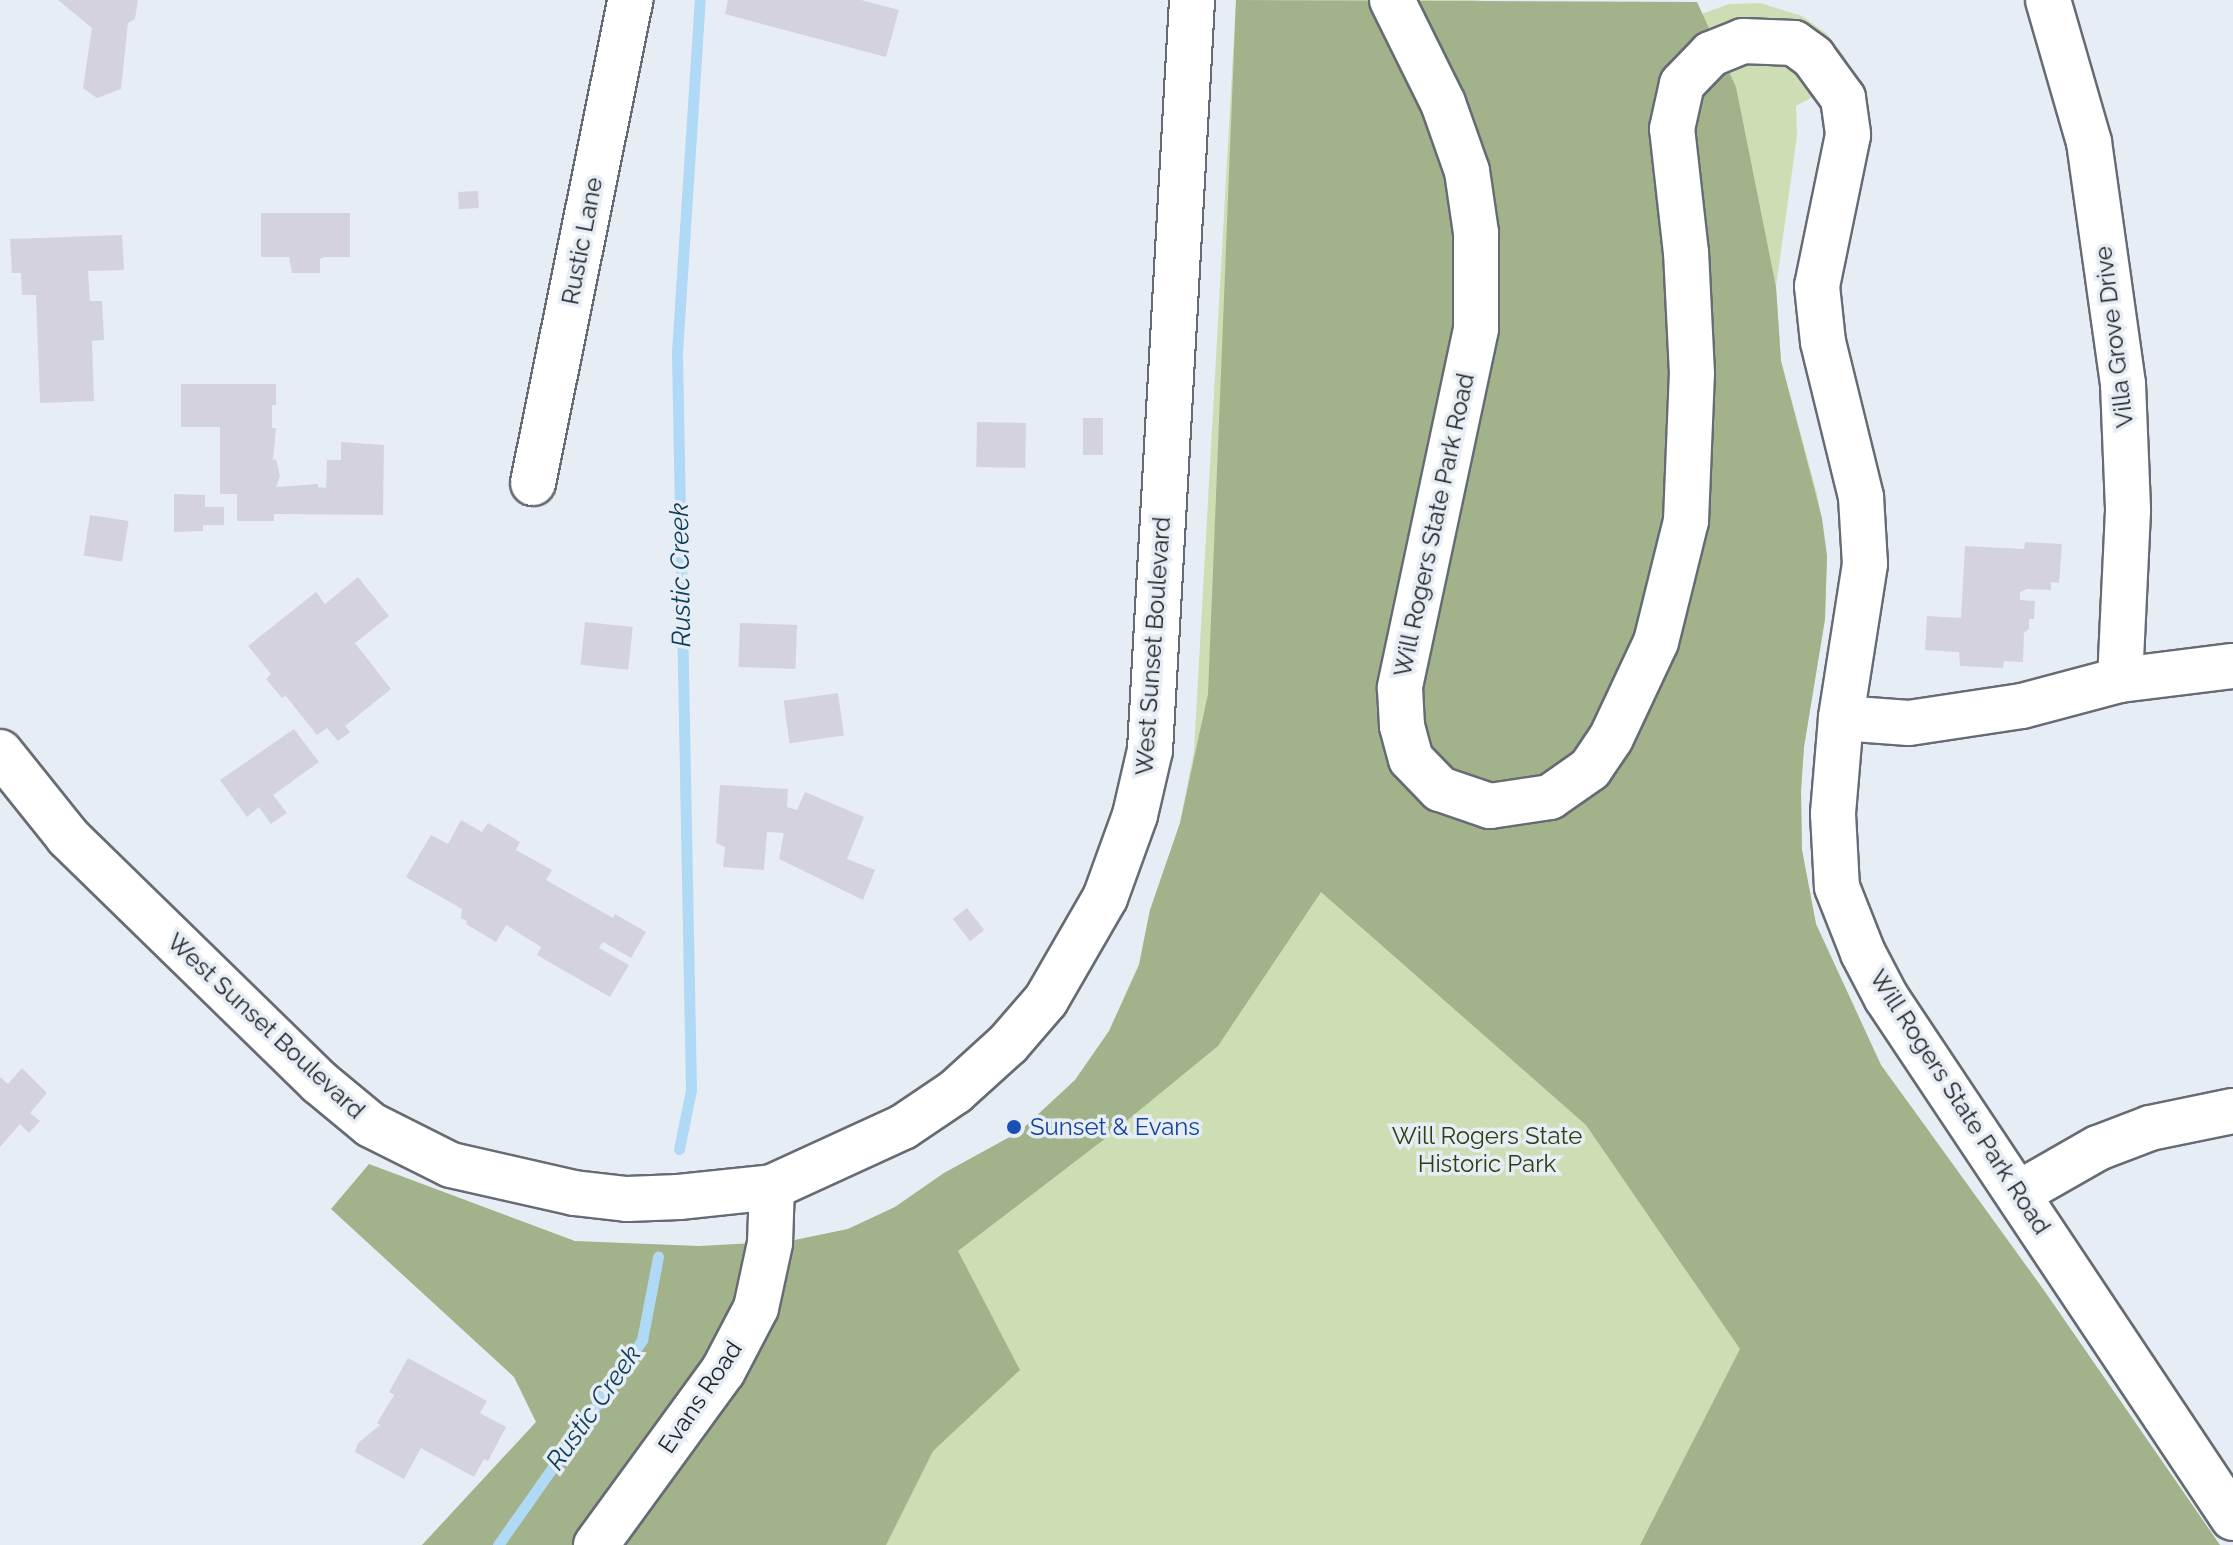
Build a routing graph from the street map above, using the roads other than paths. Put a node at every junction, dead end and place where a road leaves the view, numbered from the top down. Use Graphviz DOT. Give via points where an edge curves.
graph roads {
  1 [pos="630,0"];
  2 [pos="1192,0"];
  3 [pos="1392,0"];
  4 [pos="2048,0"];
  5 [pos="533,483"];
  6 [pos="2233,666"];
  7 [pos="2120,680"];
  8 [pos="1841,718"];
  9 [pos="0,752"];
  10 [pos="2233,1111"];
  11 [pos="772,1187"];
  12 [pos="2019,1193"];
  13 [pos="2233,1518"];
  14 [pos="596,1545"];
  1 -- 5 [label="street, Rustic Lane"];
  2 -- 11 [label="street, West Sunset Boulevard" via="1150,750 1135,815 1105,898 1079,947 1046,1000 1008,1044 955,1092 903,1127"];
  3 -- 8 [label="street, Will Rogers State Park Road" via="1443,103 1467,171 1476,233 1476,329 1400,688 1411,759 1440,789 1490,806 1550,797 1590,769 1611,738 1656,642 1686,521 1692,374 1672,129 1682,84 1711,54 1743,41 1794,43 1813,57 1843,98 1848,135 1817,286 1823,342 1861,497 1865,564"];
  4 -- 7 [label="street, Villa Grove Drive" via="2089,142 2123,384 2128,511"];
  6 -- 7 [label="street"];
  7 -- 8 [label="street" via="2022,706 1909,723"];
  8 -- 12 [label="street, Will Rogers State Park Road" via="1833,814 1837,887 1886,997"];
  9 -- 11 [label="street, West Sunset Boulevard" via="68,837 247,1015 371,1125 451,1165 574,1193 627,1199"];
  10 -- 12 [label="street" via="2150,1128 2098,1148"];
  11 -- 14 [label="street, Evans Road" via="770,1243 756,1308 723,1371"];
  12 -- 13 [label="street, Will Rogers State Park Road"];
}
